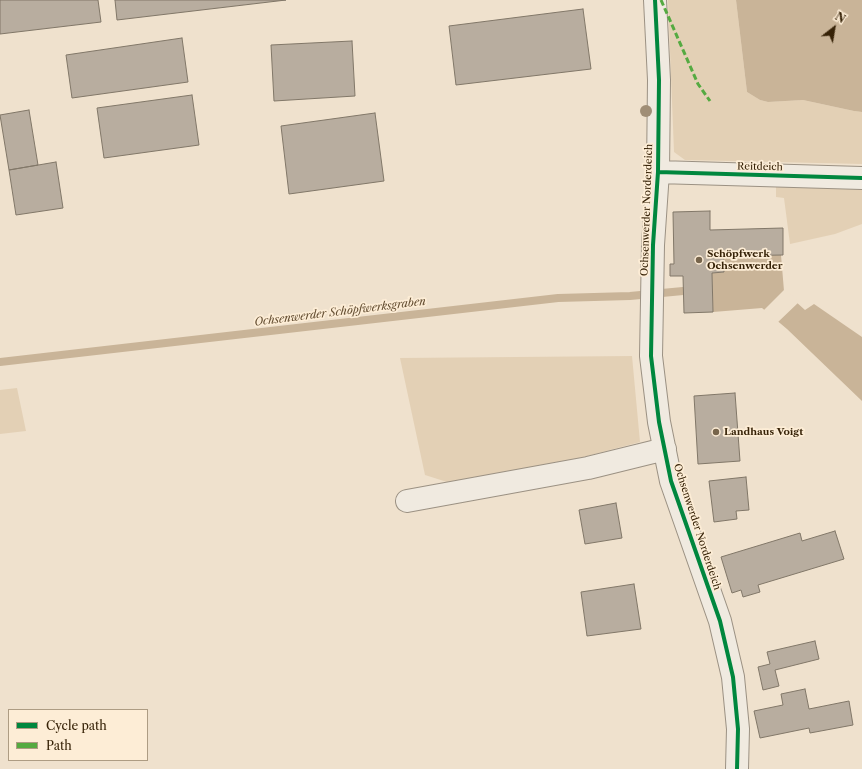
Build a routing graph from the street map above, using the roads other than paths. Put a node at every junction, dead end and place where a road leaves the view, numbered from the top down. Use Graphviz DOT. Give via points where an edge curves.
graph roads {
  1 [pos="655,0"];
  2 [pos="658,172"];
  3 [pos="862,178"];
  4 [pos="664,449"];
  5 [pos="407,501"];
  6 [pos="737,769"];
  1 -- 2 [label="street, Ochsenwerder Norderdeich"];
  2 -- 3 [label="street, Reitdeich"];
  2 -- 4 [label="street, Ochsenwerder Norderdeich" via="653,245 651,356"];
  4 -- 5 [label="street" via="588,468"];
  4 -- 6 [label="street, Ochsenwerder Norderdeich" via="671,481 720,621 733,677 738,729"];
}
